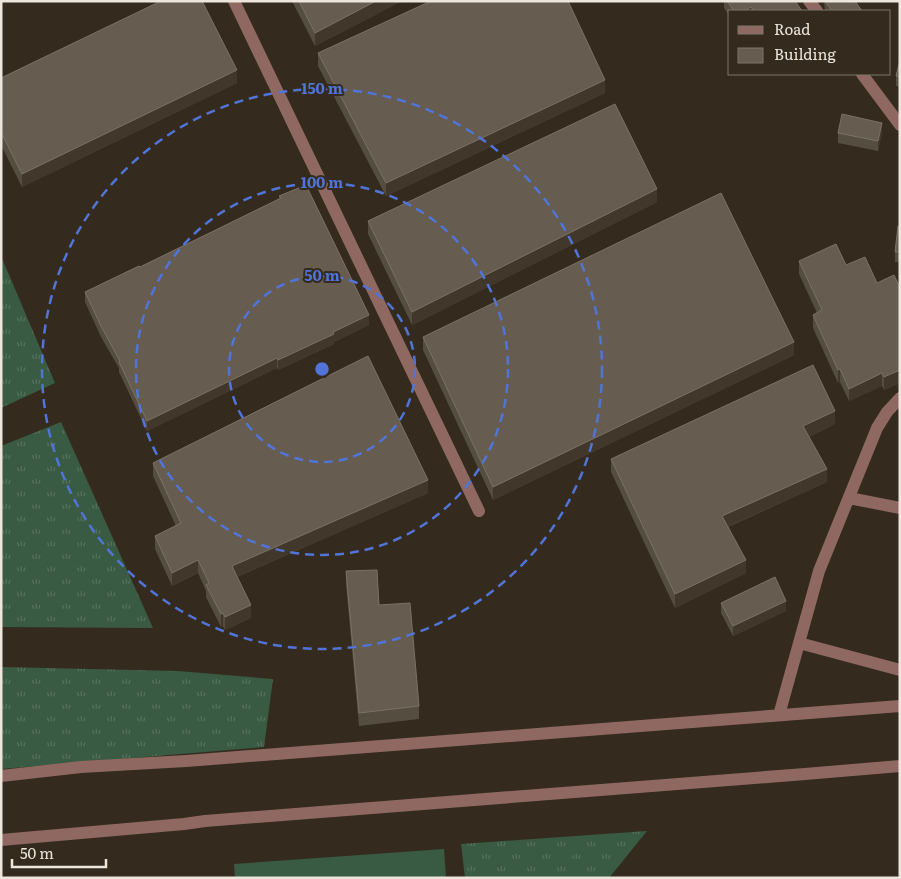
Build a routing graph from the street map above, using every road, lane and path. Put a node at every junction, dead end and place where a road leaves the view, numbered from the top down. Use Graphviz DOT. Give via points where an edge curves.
graph roads {
  1 [pos="234,1"];
  2 [pos="863,75"];
  3 [pos="900,125"];
  4 [pos="900,398"];
  5 [pos="849,498"];
  6 [pos="900,508"];
  7 [pos="479,511"];
  8 [pos="799,643"];
  9 [pos="900,670"];
  10 [pos="900,706"];
  11 [pos="779,716"];
  12 [pos="900,766"];
  13 [pos="1,776"];
  14 [pos="1,840"];
  1 -- 7 [label="street"];
  2 -- 3 [label="street"];
  4 -- 5 [label="street" via="877,428"];
  5 -- 6 [label="street"];
  5 -- 8 [label="street" via="819,571"];
  8 -- 9 [label="street"];
  8 -- 11 [label="street"];
  10 -- 11 [label="street"];
  11 -- 13 [label="street" via="81,767"];
  12 -- 14 [label="street"];
}
